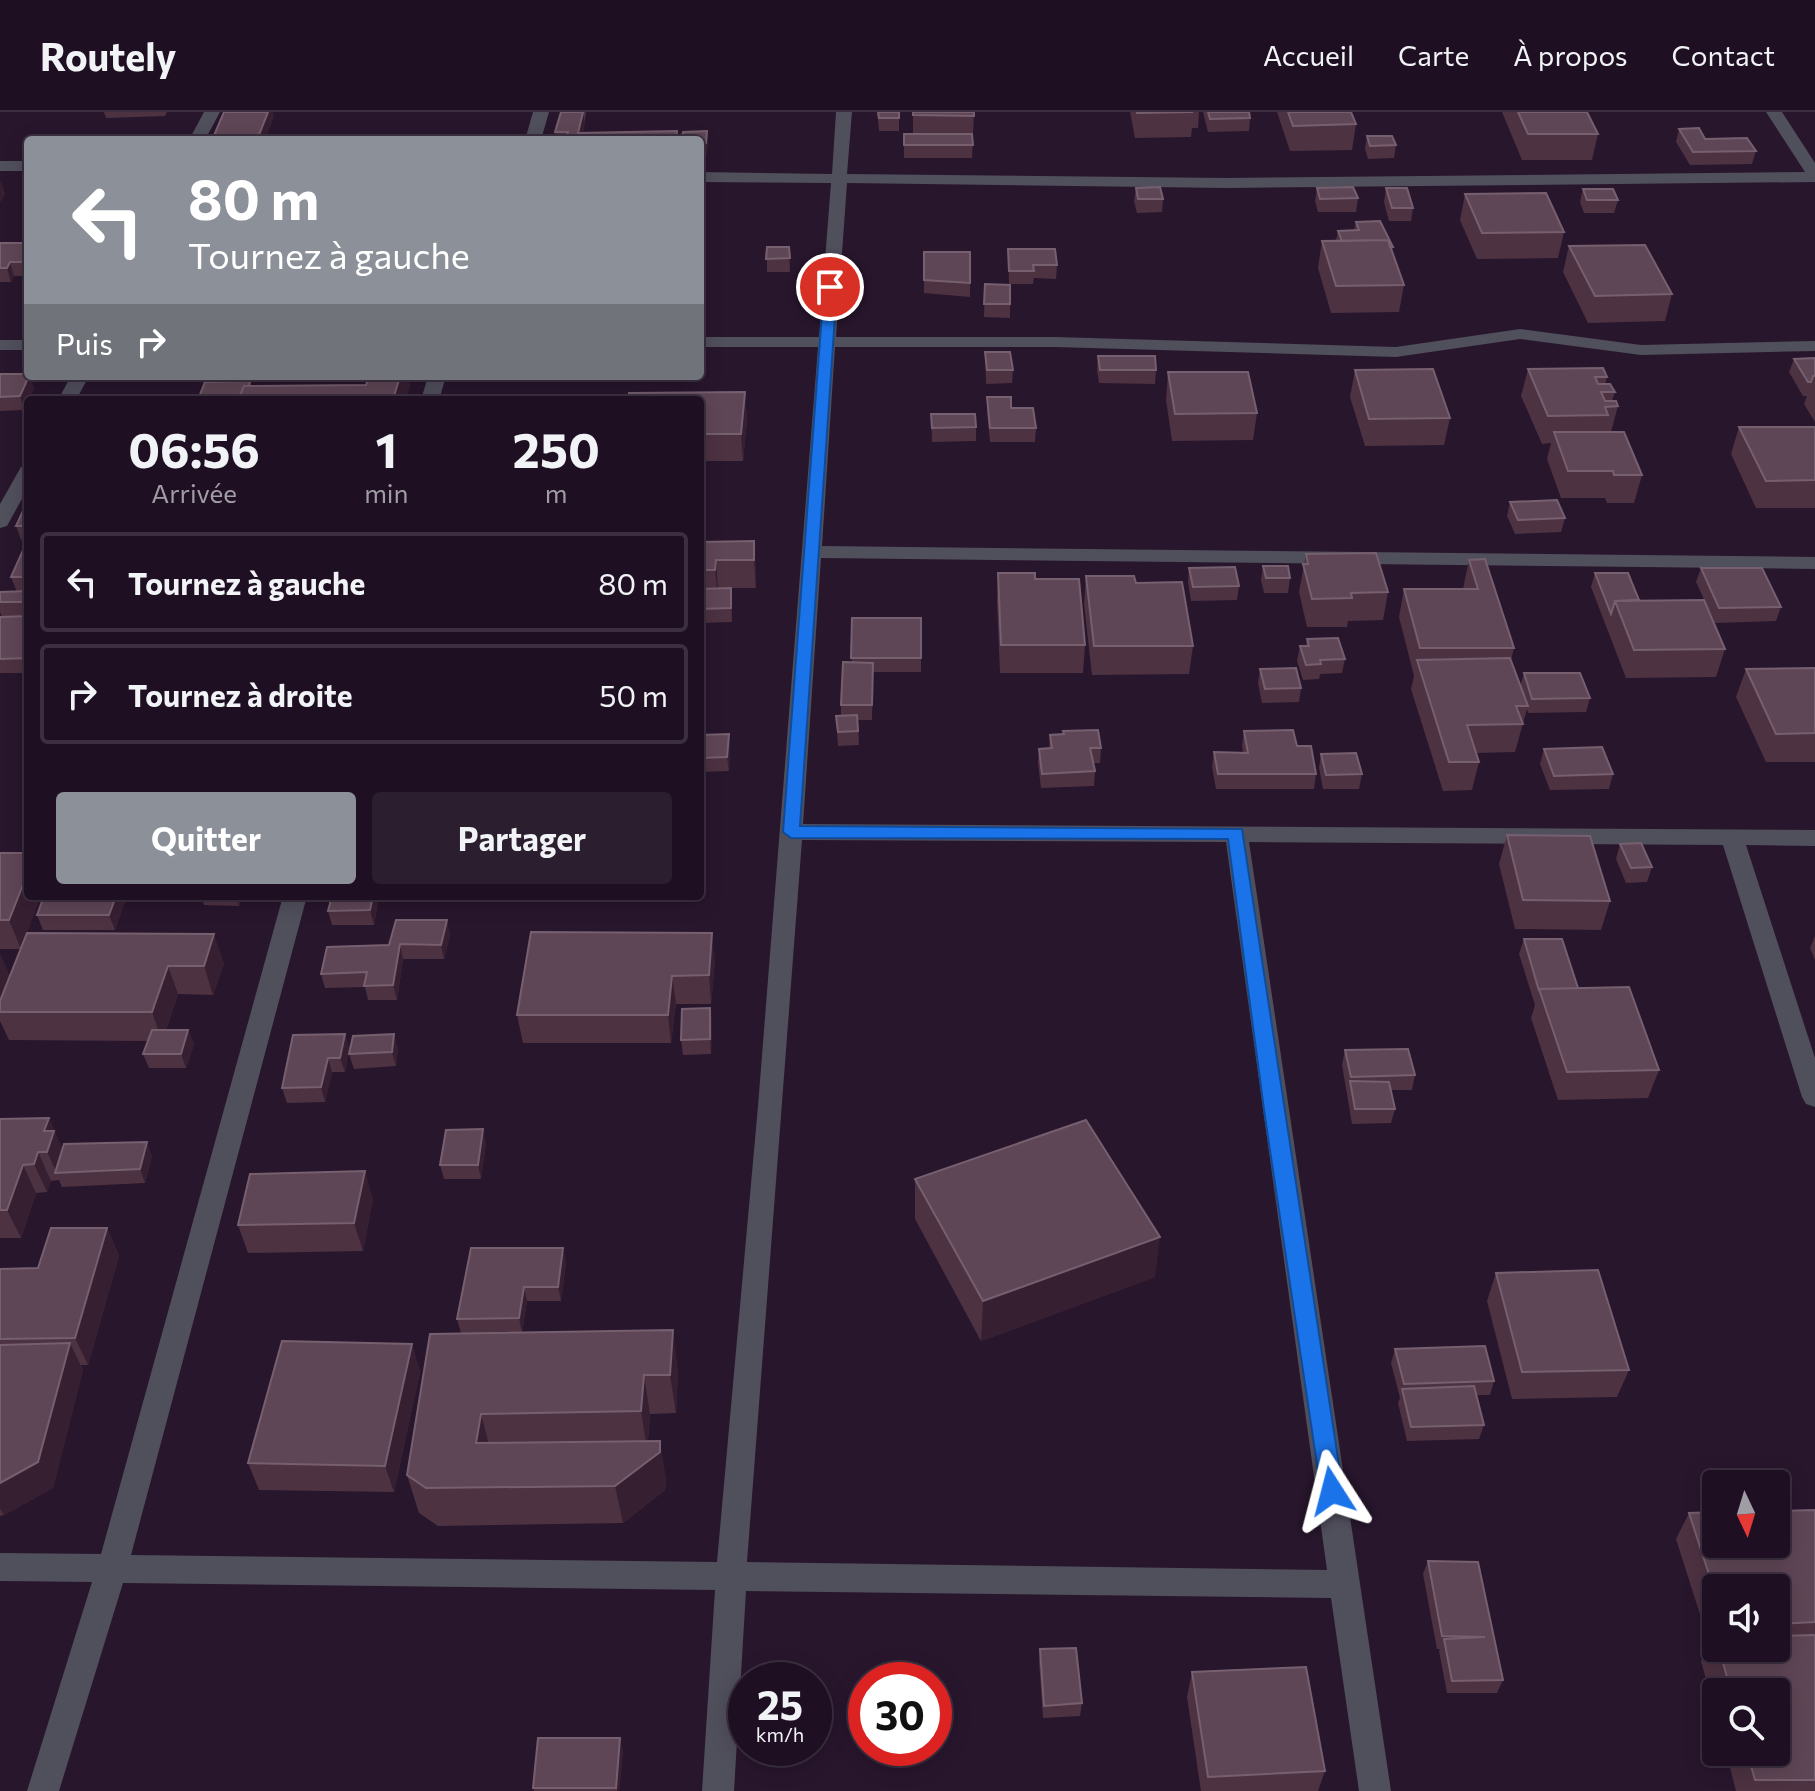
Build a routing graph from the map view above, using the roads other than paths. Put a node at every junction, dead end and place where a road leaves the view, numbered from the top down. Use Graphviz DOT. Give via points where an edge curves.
graph roads {
  1 [pos="212,112"];
  2 [pos="541,112"];
  3 [pos="844,112"];
  4 [pos="1774,112"];
  5 [pos="199,136"];
  6 [pos="534,136"];
  7 [pos="0,166"];
  8 [pos="24,166"];
  9 [pos="1815,176"];
  10 [pos="704,177"];
  11 [pos="837,178"];
  12 [pos="827,341"];
  13 [pos="704,342"];
  14 [pos="0,345"];
  15 [pos="24,345"];
  16 [pos="1815,346"];
  17 [pos="24,478"];
  18 [pos="0,522"];
  19 [pos="811,552"];
  20 [pos="1815,563"];
  21 [pos="791,832"];
  22 [pos="1236,833"];
  23 [pos="1732,838"];
  24 [pos="1815,838"];
  25 [pos="294,900"];
  26 [pos="1815,1097"];
  27 [pos="0,1567"];
  28 [pos="112,1568"];
  29 [pos="731,1576"];
  30 [pos="1346,1584"];
  31 [pos="43,1791"];
  32 [pos="718,1791"];
  33 [pos="1375,1791"];
  1 -- 5 [label="street"];
  2 -- 6 [label="street"];
  3 -- 11 [label="street"];
  4 -- 9 [label="street"];
  7 -- 8 [label="street"];
  9 -- 11 [label="street" via="1256,183"];
  10 -- 11 [label="street"];
  11 -- 12 [label="street"];
  12 -- 13 [label="street"];
  12 -- 16 [label="street" via="1396,352 1520,334 1641,350"];
  12 -- 19 [label="street"];
  14 -- 15 [label="street"];
  17 -- 18 [label="street"];
  19 -- 20 [label="street"];
  19 -- 21 [label="street"];
  21 -- 22 [label="street"];
  21 -- 29 [label="street"];
  22 -- 23 [label="street"];
  22 -- 30 [label="street"];
  23 -- 24 [label="street"];
  23 -- 26 [label="street"];
  25 -- 28 [label="street"];
  27 -- 28 [label="street"];
  28 -- 29 [label="street"];
  28 -- 31 [label="street"];
  29 -- 30 [label="street"];
  29 -- 32 [label="street"];
  30 -- 33 [label="street"];
}
